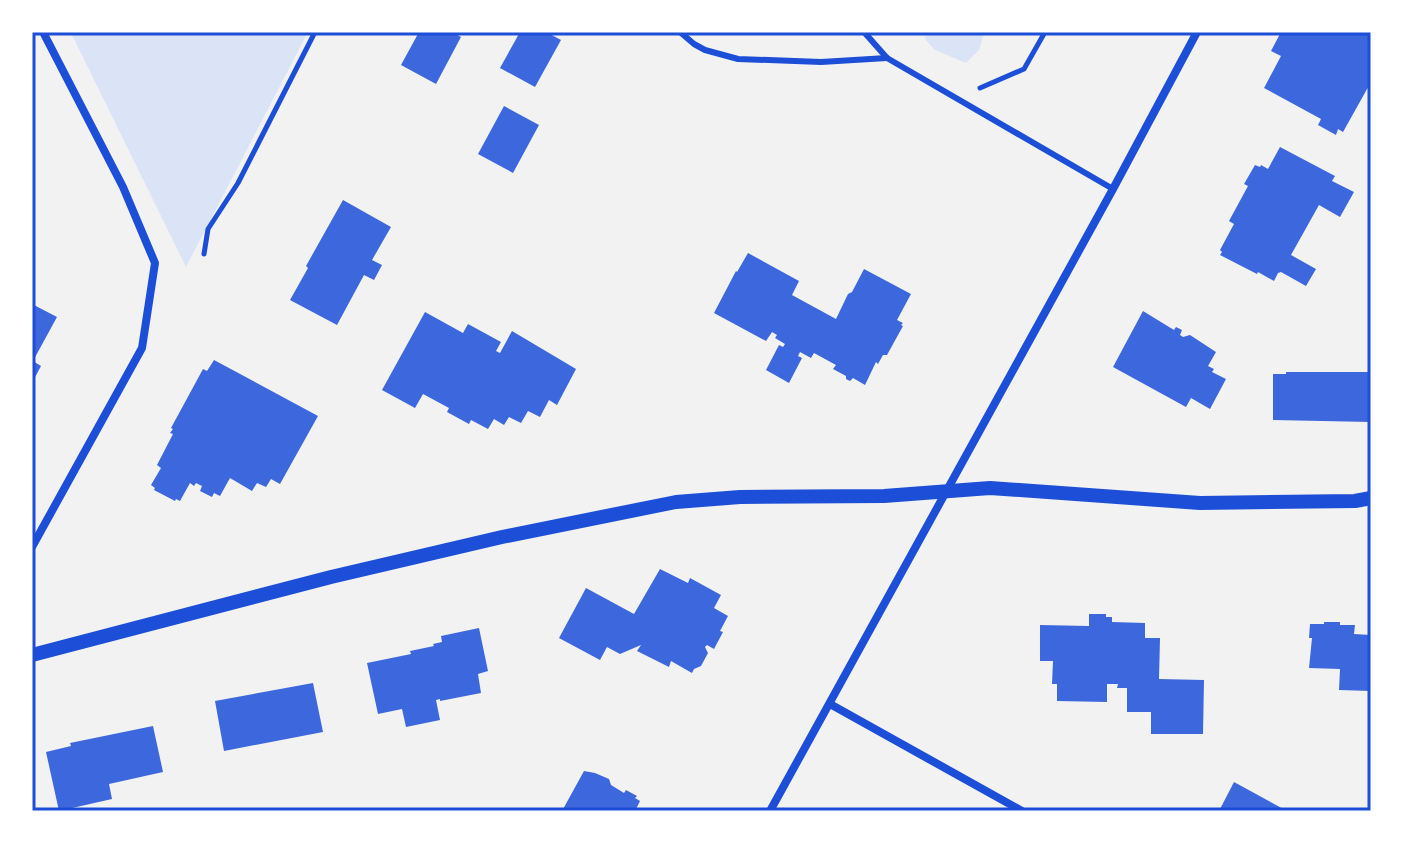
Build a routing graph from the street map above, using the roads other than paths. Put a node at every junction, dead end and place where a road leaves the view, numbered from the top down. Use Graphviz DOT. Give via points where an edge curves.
graph roads {
  1 [pos="43,32"];
  2 [pos="680,32"];
  3 [pos="864,32"];
  4 [pos="1197,32"];
  5 [pos="887,58"];
  6 [pos="1113,189"];
  7 [pos="947,490"];
  8 [pos="1371,498"];
  9 [pos="32,547"];
  10 [pos="32,655"];
  11 [pos="830,704"];
  12 [pos="770,811"];
  13 [pos="1022,811"];
  1 -- 9 [label="street" via="123,187 155,263 142,348"];
  2 -- 5 [label="lane" via="705,50 738,59"];
  3 -- 5 [label="lane"];
  4 -- 6 [label="street"];
  5 -- 6 [label="lane"];
  6 -- 7 [label="street"];
  7 -- 8 [label="street" via="1010,488 1200,503"];
  7 -- 10 [label="street" via="676,502 331,577"];
  7 -- 11 [label="street"];
  11 -- 12 [label="street"];
  11 -- 13 [label="street"];
}
